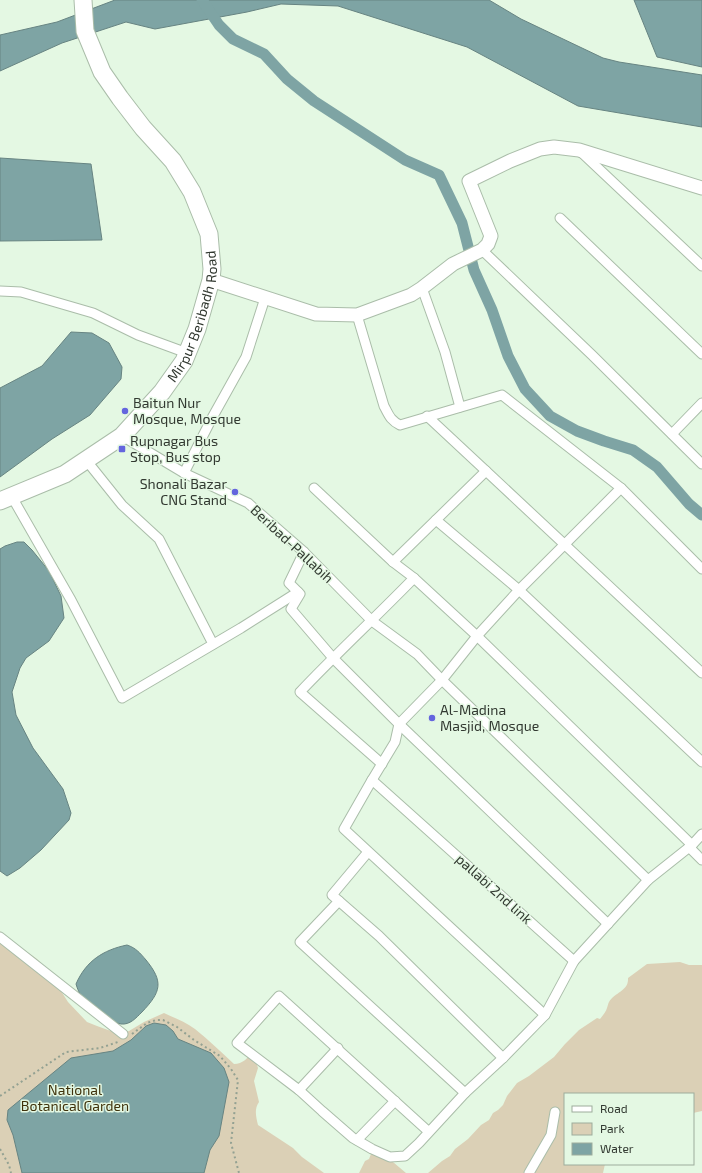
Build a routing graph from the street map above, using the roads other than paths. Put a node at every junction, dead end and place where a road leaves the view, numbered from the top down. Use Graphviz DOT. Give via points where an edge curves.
graph roads {
  1 [pos="83,0"];
  2 [pos="579,150"];
  3 [pos="700,189"];
  4 [pos="560,218"];
  5 [pos="482,250"];
  6 [pos="702,266"];
  7 [pos="211,280"];
  8 [pos="422,288"];
  9 [pos="0,291"];
  10 [pos="266,298"];
  11 [pos="357,315"];
  12 [pos="187,353"];
  13 [pos="702,354"];
  14 [pos="702,403"];
  15 [pos="460,407"];
  16 [pos="427,416"];
  17 [pos="672,434"];
  18 [pos="122,436"];
  19 [pos="86,460"];
  20 [pos="702,464"];
  21 [pos="486,471"];
  22 [pos="184,473"];
  23 [pos="314,488"];
  24 [pos="621,488"];
  25 [pos="6,499"];
  26 [pos="436,520"];
  27 [pos="564,545"];
  28 [pos="304,552"];
  29 [pos="393,562"];
  30 [pos="702,569"];
  31 [pos="414,578"];
  32 [pos="518,590"];
  33 [pos="298,592"];
  34 [pos="372,621"];
  35 [pos="477,636"];
  36 [pos="213,644"];
  37 [pos="333,658"];
  38 [pos="702,673"];
  39 [pos="442,680"];
  40 [pos="399,724"];
  41 [pos="702,762"];
  42 [pos="382,764"];
  43 [pos="372,780"];
  44 [pos="702,834"];
  45 [pos="691,846"];
  46 [pos="368,852"];
  47 [pos="702,860"];
  48 [pos="648,880"];
  49 [pos="339,901"];
  50 [pos="608,924"];
  51 [pos="0,937"];
  52 [pos="574,961"];
  53 [pos="545,1015"];
  54 [pos="124,1037"];
  55 [pos="338,1048"];
  56 [pos="502,1058"];
  57 [pos="299,1090"];
  58 [pos="465,1093"];
  59 [pos="395,1101"];
  60 [pos="555,1112"];
  61 [pos="429,1132"];
  62 [pos="357,1140"];
  63 [pos="529,1173"];
  1 -- 7 [label="highway, Mirpur Beribadh Road" via="85,31 102,72 143,128 172,161 192,192 209,234"];
  2 -- 3 [label="street"];
  2 -- 5 [label="street" via="554,147 540,149 469,181 491,236"];
  2 -- 6 [label="street"];
  4 -- 13 [label="street"];
  5 -- 8 [label="street" via="453,264"];
  5 -- 17 [label="street"];
  7 -- 10 [label="street"];
  7 -- 12 [label="highway, Mirpur Beribadh Road"];
  8 -- 11 [label="street"];
  8 -- 15 [label="street" via="445,352"];
  9 -- 12 [label="street" via="21,292 93,313 138,335"];
  10 -- 11 [label="street" via="316,314"];
  10 -- 22 [label="street" via="246,357"];
  11 -- 16 [label="street" via="389,416 400,425"];
  12 -- 18 [label="highway, Mirpur Beribadh Road" via="162,392"];
  14 -- 17 [label="street"];
  15 -- 16 [label="street"];
  15 -- 24 [label="street" via="502,395"];
  16 -- 21 [label="street"];
  17 -- 20 [label="street"];
  18 -- 19 [label="highway, Mirpur Beribadh Road"];
  18 -- 22 [label="street, Beribad-Pallabih"];
  19 -- 25 [label="highway, Mirpur Beribadh Road" via="65,474"];
  19 -- 36 [label="street" via="122,505 159,539"];
  21 -- 26 [label="street"];
  21 -- 27 [label="street"];
  22 -- 28 [label="street, Beribad-Pallabih" via="248,503"];
  23 -- 29 [label="street"];
  24 -- 27 [label="street"];
  24 -- 30 [label="street"];
  25 -- 36 [label="street" via="71,600 122,698"];
  26 -- 29 [label="street"];
  26 -- 32 [label="street"];
  27 -- 32 [label="street"];
  27 -- 38 [label="street"];
  28 -- 33 [label="street" via="290,583"];
  28 -- 34 [label="street, Beribad-Pallabih"];
  29 -- 31 [label="street"];
  31 -- 34 [label="street"];
  31 -- 35 [label="street"];
  32 -- 35 [label="street"];
  32 -- 41 [label="street"];
  33 -- 36 [label="street"];
  33 -- 37 [label="street" via="300,594 291,609"];
  34 -- 37 [label="street"];
  34 -- 39 [label="street, Beribad-Pallabih" via="417,654"];
  35 -- 39 [label="street"];
  35 -- 45 [label="street"];
  37 -- 40 [label="street"];
  37 -- 42 [label="street" via="300,692"];
  39 -- 40 [label="street"];
  39 -- 48 [label="street, Beribad-Pallabih"];
  40 -- 42 [label="street" via="396,742"];
  40 -- 50 [label="street"];
  42 -- 43 [label="street"];
  43 -- 46 [label="street" via="344,829"];
  43 -- 52 [label="street, pallabi 2nd link"];
  44 -- 45 [label="street"];
  45 -- 47 [label="street"];
  45 -- 48 [label="street"];
  46 -- 49 [label="street" via="332,895"];
  46 -- 53 [label="street"];
  48 -- 50 [label="street"];
  49 -- 56 [label="street" via="379,936"];
  49 -- 58 [label="street" via="300,942"];
  50 -- 52 [label="street"];
  51 -- 54 [label="street"];
  52 -- 53 [label="street"];
  53 -- 56 [label="street"];
  55 -- 57 [label="street"];
  55 -- 57 [label="street" via="279,996 237,1043"];
  55 -- 59 [label="street"];
  56 -- 58 [label="street"];
  57 -- 62 [label="street"];
  58 -- 61 [label="street"];
  59 -- 61 [label="street"];
  59 -- 62 [label="street"];
  60 -- 63 [label="street" via="551,1134"];
  61 -- 62 [label="street" via="405,1156 390,1157"];
}
